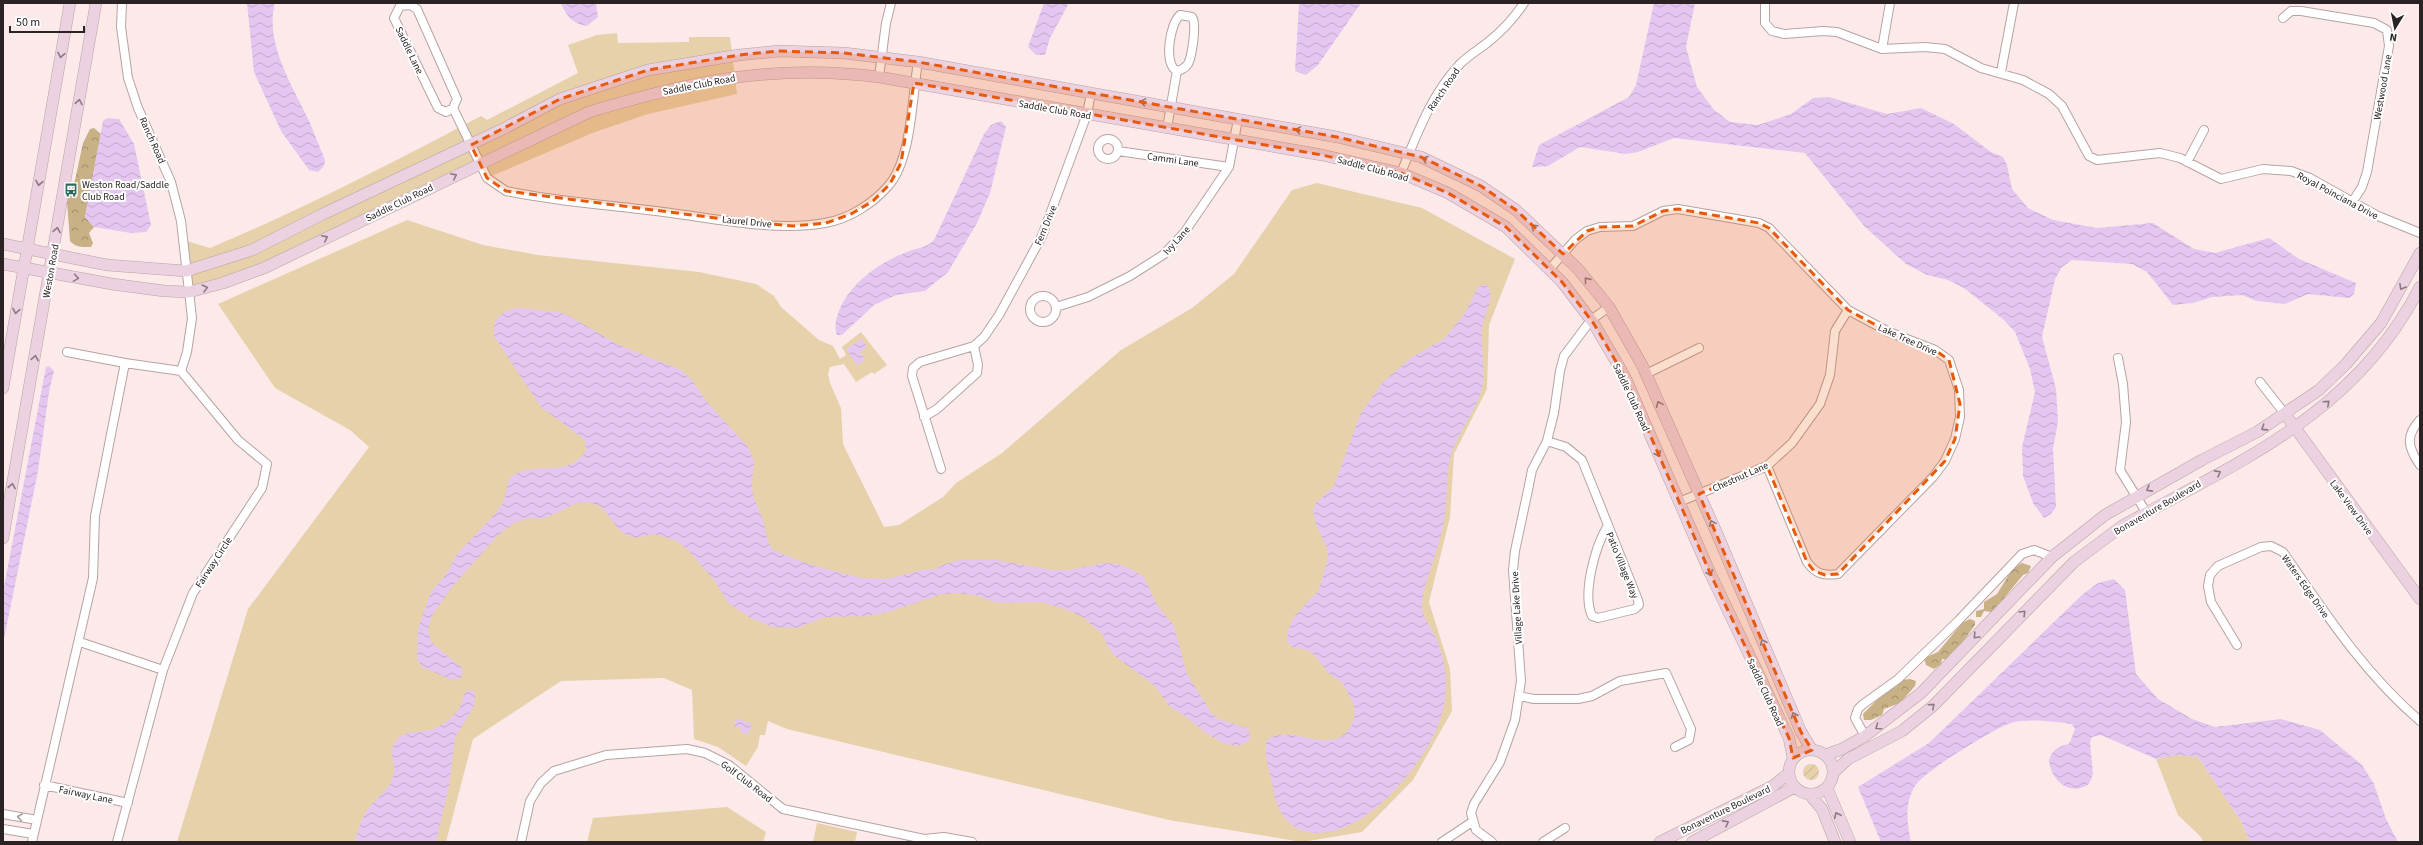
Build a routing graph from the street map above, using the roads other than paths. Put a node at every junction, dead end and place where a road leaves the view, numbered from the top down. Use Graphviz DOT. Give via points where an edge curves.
graph roads {
  1 [pos="70,3"];
  2 [pos="96,3"];
  3 [pos="122,3"];
  4 [pos="891,3"];
  5 [pos="1524,3"];
  6 [pos="1765,3"];
  7 [pos="1890,3"];
  8 [pos="2014,3"];
  9 [pos="2283,18"];
  10 [pos="1882,49"];
  11 [pos="882,57"];
  12 [pos="918,62"];
  13 [pos="1177,71"];
  14 [pos="2001,72"];
  15 [pos="879,77"];
  16 [pos="914,83"];
  17 [pos="1091,93"];
  18 [pos="1171,107"];
  19 [pos="453,108"];
  20 [pos="1087,114"];
  21 [pos="1238,119"];
  22 [pos="1167,128"];
  23 [pos="2204,130"];
  24 [pos="1235,140"];
  25 [pos="471,145"];
  26 [pos="1118,151"];
  27 [pos="1408,154"];
  28 [pos="2187,162"];
  29 [pos="480,163"];
  30 [pos="1229,167"];
  31 [pos="1401,173"];
  32 [pos="2353,201"];
  33 [pos="2420,232"];
  34 [pos="3,244"];
  35 [pos="27,250"];
  36 [pos="2420,252"];
  37 [pos="53,254"];
  38 [pos="1563,254"];
  39 [pos="3,264"];
  40 [pos="24,269"];
  41 [pos="1549,270"];
  42 [pos="186,271"];
  43 [pos="50,274"];
  44 [pos="2420,287"];
  45 [pos="189,292"];
  46 [pos="1056,307"];
  47 [pos="1609,308"];
  48 [pos="1848,310"];
  49 [pos="1591,320"];
  50 [pos="974,346"];
  51 [pos="1699,348"];
  52 [pos="67,352"];
  53 [pos="2118,358"];
  54 [pos="125,363"];
  55 [pos="181,371"];
  56 [pos="1646,374"];
  57 [pos="2260,382"];
  58 [pos="3,388"];
  59 [pos="2285,414"];
  60 [pos="924,417"];
  61 [pos="2420,420"];
  62 [pos="2295,429"];
  63 [pos="1547,441"];
  64 [pos="2420,465"];
  65 [pos="1767,466"];
  66 [pos="940,469"];
  67 [pos="1699,494"];
  68 [pos="2136,497"];
  69 [pos="1679,502"];
  70 [pos="2146,512"];
  71 [pos="1607,527"];
  72 [pos="3,538"];
  73 [pos="2052,557"];
  74 [pos="2420,599"];
  75 [pos="80,642"];
  76 [pos="2237,645"];
  77 [pos="163,670"];
  78 [pos="1519,696"];
  79 [pos="2420,721"];
  80 [pos="1865,736"];
  81 [pos="1675,747"];
  82 [pos="1812,750"];
  83 [pos="1825,755"];
  84 [pos="1793,758"];
  85 [pos="1834,772"];
  86 [pos="1789,773"];
  87 [pos="44,784"];
  88 [pos="1795,787"];
  89 [pos="1827,788"];
  90 [pos="1809,794"];
  91 [pos="128,803"];
  92 [pos="3,814"];
  93 [pos="37,820"];
  94 [pos="1472,822"];
  95 [pos="1565,828"];
  96 [pos="3,829"];
  97 [pos="32,838"];
  98 [pos="117,842"];
  99 [pos="521,842"];
  100 [pos="972,842"];
  101 [pos="1442,842"];
  102 [pos="1492,842"];
  103 [pos="1543,842"];
  104 [pos="1660,842"];
  105 [pos="1692,842"];
  106 [pos="1835,842"];
  107 [pos="1850,842"];
  1 -- 35 [label="street, one-way"];
  37 -- 2 [label="street, Weston Road, one-way"];
  3 -- 42 [label="street, Ranch Road" via="121,27 128,78 138,108 173,189 181,221"];
  4 -- 11 [label="street"];
  5 -- 27 [label="street, Ranch Road" via="1508,23 1461,63 1419,125"];
  6 -- 10 [label="street, Royal Poinciana Drive" via="1765,23 1772,31 1784,34 1837,32"];
  7 -- 10 [label="street"];
  8 -- 14 [label="street"];
  9 -- 32 [label="street, Westwood Lane" via="2291,11 2301,11 2374,23 2387,30 2389,46 2367,172"];
  10 -- 14 [label="street, Royal Poinciana Drive" via="1945,49 1981,68"];
  11 -- 12 [label="street, Saddle Club Road"];
  11 -- 15 [label="street"];
  11 -- 25 [label="street, Saddle Club Road" via="819,51 778,51 648,70 560,99"];
  12 -- 16 [label="street, Laurel Drive"];
  12 -- 17 [label="street, Saddle Club Road"];
  13 -- 13 [label="street" via="1185,68 1189,62 1195,23 1189,15 1180,15 1173,24 1168,57 1171,66"];
  13 -- 18 [label="street"];
  14 -- 28 [label="street, Royal Poinciana Drive" via="2049,94 2062,106 2089,156 2097,160 2160,153"];
  15 -- 16 [label="street, Saddle Club Road"];
  15 -- 29 [label="street, Saddle Club Road" via="824,72 743,75 707,80 589,112"];
  16 -- 20 [label="street, Saddle Club Road"];
  16 -- 29 [label="street, Laurel Drive" via="903,157 890,184 873,201 851,214 826,223 793,226 750,222 518,194 496,186 487,178"];
  18 -- 17 [label="street, Saddle Club Road, one-way"];
  17 -- 20 [label="street, Fern Drive"];
  18 -- 21 [label="street, Saddle Club Road"];
  18 -- 22 [label="street"];
  19 -- 19 [label="street, Saddle Lane" via="457,99 417,9 410,5 400,6 394,18 438,108 446,112"];
  19 -- 25 [label="street, Saddle Lane"];
  20 -- 22 [label="street, Saddle Club Road"];
  20 -- 50 [label="street, Fern Drive" via="1042,236 999,315 984,337"];
  21 -- 24 [label="street, Ivy Lane"];
  27 -- 21 [label="street, Saddle Club Road, one-way" via="1337,137"];
  22 -- 24 [label="street, Saddle Club Road"];
  23 -- 28 [label="street"];
  24 -- 30 [label="street, Ivy Lane"];
  24 -- 31 [label="street, Saddle Club Road" via="1322,155"];
  25 -- 29 [label="street, Saddle Lane"];
  25 -- 42 [label="street, Saddle Club Road" via="252,250"];
  26 -- 30 [label="street, Cammi Lane"];
  27 -- 31 [label="street, Ranch Road"];
  38 -- 27 [label="street, Saddle Club Road, one-way" via="1516,210 1481,186 1443,166"];
  28 -- 32 [label="street, Royal Poinciana Drive" via="2221,179 2263,169 2291,170"];
  45 -- 29 [label="street, Saddle Club Road, one-way" via="264,268"];
  30 -- 46 [label="street, Ivy Lane" via="1184,233 1163,255 1130,276 1088,297"];
  31 -- 41 [label="street, Saddle Club Road" via="1448,193 1506,228"];
  32 -- 33 [label="street, Royal Poinciana Drive" via="2378,216"];
  34 -- 35 [label="street, Saddle Club Road"];
  35 -- 37 [label="street, Saddle Club Road"];
  35 -- 40 [label="street"];
  36 -- 59 [label="street, Bonaventure Boulevard, one-way" via="2400,292 2381,323 2364,344 2319,390"];
  37 -- 42 [label="street, Saddle Club Road" via="106,265"];
  37 -- 43 [label="street, Weston Road"];
  38 -- 41 [label="street, Lake Tree Drive"];
  47 -- 38 [label="street, Saddle Club Road, one-way"];
  38 -- 48 [label="street, Lake Tree Drive" via="1587,230 1633,226 1663,211 1678,209 1759,223 1769,228"];
  39 -- 40 [label="street, Saddle Club Road"];
  40 -- 43 [label="street, Saddle Club Road"];
  40 -- 58 [label="street, one-way"];
  41 -- 49 [label="street, Saddle Club Road"];
  42 -- 45 [label="street, Ranch Road"];
  43 -- 45 [label="street, Saddle Club Road, one-way" via="164,291"];
  72 -- 43 [label="street, Weston Road, one-way"];
  62 -- 44 [label="street, Bonaventure Boulevard, one-way" via="2362,371 2394,331"];
  45 -- 55 [label="street, Ranch Road" via="192,318 187,352"];
  47 -- 49 [label="street, Village Lake Drive"];
  47 -- 56 [label="street, Saddle Club Road"];
  48 -- 65 [label="street, Chestnut Lane" via="1835,331 1830,375 1820,404 1792,443"];
  48 -- 65 [label="street, Lake Tree Drive" via="1889,332 1935,350 1949,360 1959,390 1960,404 1955,439 1945,461 1933,477 1838,574 1825,575 1814,571 1807,562"];
  49 -- 63 [label="street, Village Lake Drive" via="1564,356"];
  49 -- 69 [label="street, Saddle Club Road, one-way" via="1625,378"];
  50 -- 60 [label="street" via="977,373 937,409"];
  50 -- 60 [label="street, Fern Drive" via="920,362 913,368 912,376"];
  51 -- 56 [label="street"];
  52 -- 54 [label="street"];
  53 -- 68 [label="street" via="2126,422 2119,466"];
  54 -- 55 [label="street"];
  54 -- 75 [label="street" via="95,516 93,578"];
  55 -- 77 [label="street, Fairway Circle" via="238,440 267,464 262,488 193,593"];
  67 -- 56 [label="street, Saddle Club Road, one-way"];
  57 -- 59 [label="street"];
  59 -- 62 [label="street, Lake View Drive"];
  59 -- 68 [label="street, Bonaventure Boulevard, one-way" via="2257,432"];
  60 -- 66 [label="street, Fern Drive"];
  61 -- 64 [label="street" via="2413,428 2409,440 2410,450"];
  70 -- 62 [label="street, Bonaventure Boulevard, one-way"];
  62 -- 74 [label="street, Lake View Drive"];
  63 -- 71 [label="street, Patio Village Way" via="1566,447 1582,460"];
  63 -- 78 [label="street, Village Lake Drive" via="1532,470 1515,551 1513,584 1521,680"];
  65 -- 67 [label="street, Chestnut Lane"];
  67 -- 69 [label="street, Chestnut Lane"];
  82 -- 67 [label="street, Saddle Club Road, one-way" via="1801,732"];
  68 -- 70 [label="street"];
  68 -- 73 [label="street, Bonaventure Boulevard" via="2105,516"];
  69 -- 84 [label="street, Saddle Club Road, one-way" via="1788,738"];
  85 -- 70 [label="street, Bonaventure Boulevard, one-way" via="1847,759 1902,731 1933,706 2074,562 2122,526"];
  71 -- 71 [label="street, Patio Village Way" via="1639,605 1635,609 1598,618 1592,616 1590,610 1590,578 1594,554"];
  73 -- 80 [label="street, Bonaventure Boulevard, one-way" via="1921,693"];
  73 -- 80 [label="street" via="2034,550 2022,554 1958,622 1898,679 1862,705 1855,718"];
  75 -- 77 [label="street"];
  75 -- 87 [label="street"];
  76 -- 79 [label="street, Waters Edge Drive" via="2211,602 2208,586 2210,575 2218,566 2261,547 2271,546 2284,552 2332,625 2373,676"];
  77 -- 91 [label="street, Fairway Circle"];
  78 -- 81 [label="street" via="1534,699 1578,699 1592,696 1620,681 1666,673 1691,729 1689,740"];
  78 -- 94 [label="street, Village Lake Drive" via="1509,743 1492,778 1474,804"];
  80 -- 83 [label="street, Bonaventure Boulevard"];
  82 -- 83 [label="street"];
  82 -- 84 [label="street" via="1800,752"];
  83 -- 85 [label="street" via="1830,760"];
  84 -- 86 [label="street"];
  85 -- 89 [label="street"];
  86 -- 88 [label="street"];
  86 -- 104 [label="street, Bonaventure Boulevard" via="1773,786"];
  87 -- 91 [label="street, Fairway Lane"];
  87 -- 93 [label="street"];
  88 -- 90 [label="street"];
  105 -- 88 [label="street, Bonaventure Boulevard, one-way"];
  89 -- 90 [label="street" via="1816,794"];
  107 -- 89 [label="street, one-way"];
  90 -- 106 [label="street" via="1822,809"];
  91 -- 98 [label="street, Fairway Circle"];
  93 -- 92 [label="street, one-way"];
  93 -- 97 [label="street"];
  94 -- 101 [label="street"];
  94 -- 102 [label="street" via="1478,832"];
  95 -- 103 [label="street"];
  96 -- 97 [label="street"];
  99 -- 100 [label="street, Golf Club Road" via="530,801 541,783 554,771 606,755 687,749 705,753 729,765 783,809 924,839 944,837"];
}
